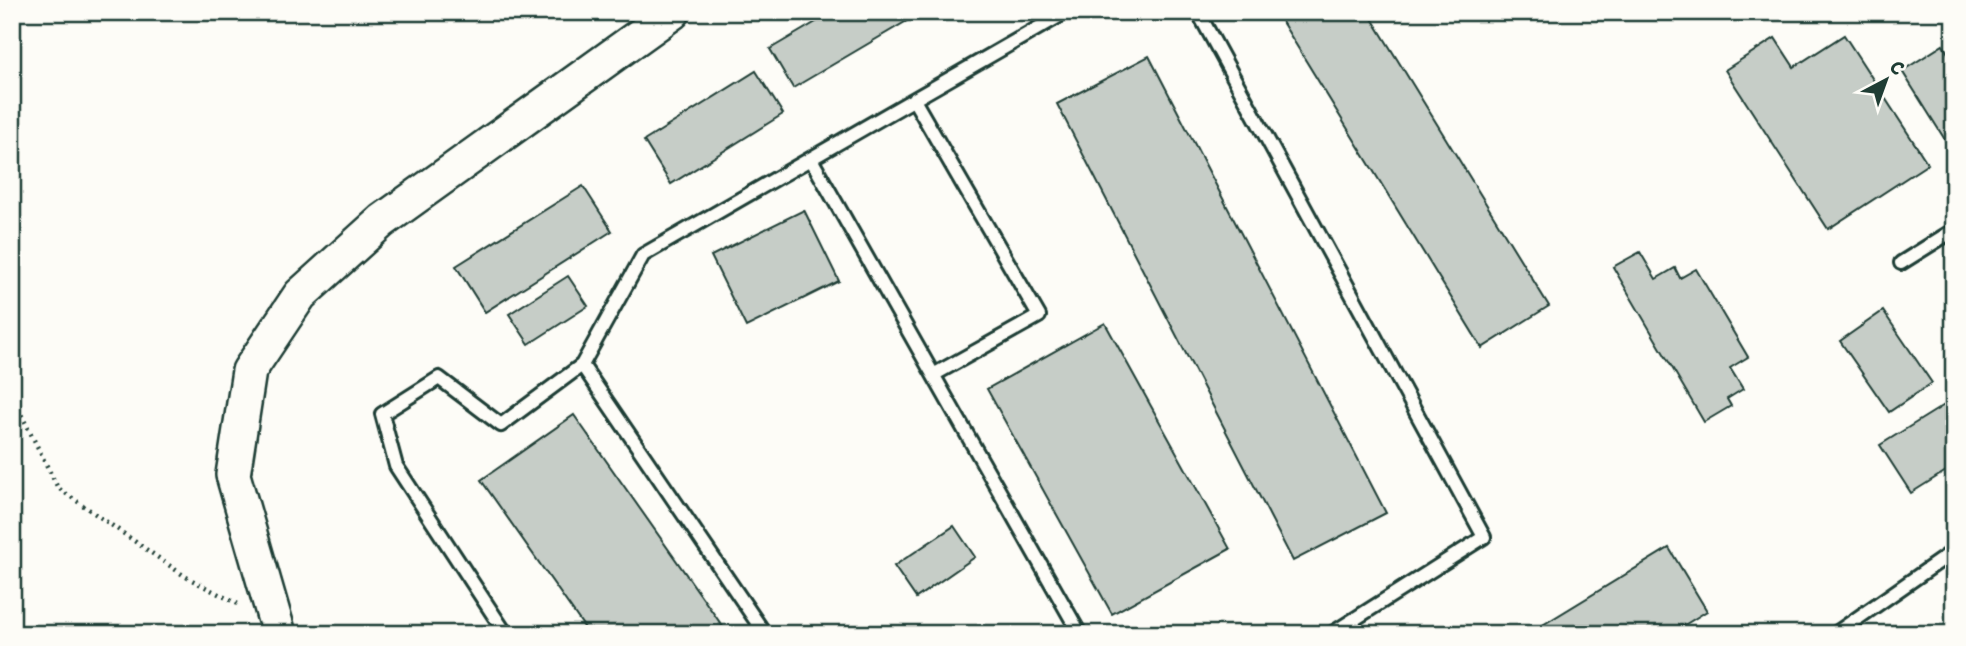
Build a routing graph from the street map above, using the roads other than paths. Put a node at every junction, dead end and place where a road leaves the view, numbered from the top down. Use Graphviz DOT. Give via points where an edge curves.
graph roads {
  1 [pos="673,12"];
  2 [pos="1066,12"];
  3 [pos="1198,12"];
  4 [pos="1730,12"];
  5 [pos="1744,12"];
  6 [pos="914,100"];
  7 [pos="811,159"];
  8 [pos="1954,230"];
  9 [pos="1901,263"];
  10 [pos="582,365"];
  11 [pos="935,374"];
  12 [pos="1954,551"];
  13 [pos="277,629"];
  14 [pos="1841,632"];
  15 [pos="1328,633"];
  16 [pos="506,634"];
  17 [pos="765,634"];
  18 [pos="1080,634"];
  1 -- 13 [label="street" via="382,220 300,295 249,371 233,475"];
  2 -- 6 [label="lane"];
  3 -- 15 [label="lane" via="1484,537"];
  4 -- 5 [label="lane"];
  6 -- 7 [label="lane"];
  6 -- 11 [label="lane" via="1039,316"];
  7 -- 10 [label="lane" via="643,255"];
  7 -- 11 [label="lane"];
  8 -- 9 [label="lane"];
  10 -- 16 [label="lane" via="501,425 439,378 382,414 396,466"];
  10 -- 17 [label="lane"];
  11 -- 18 [label="lane"];
  12 -- 14 [label="lane"];
}
